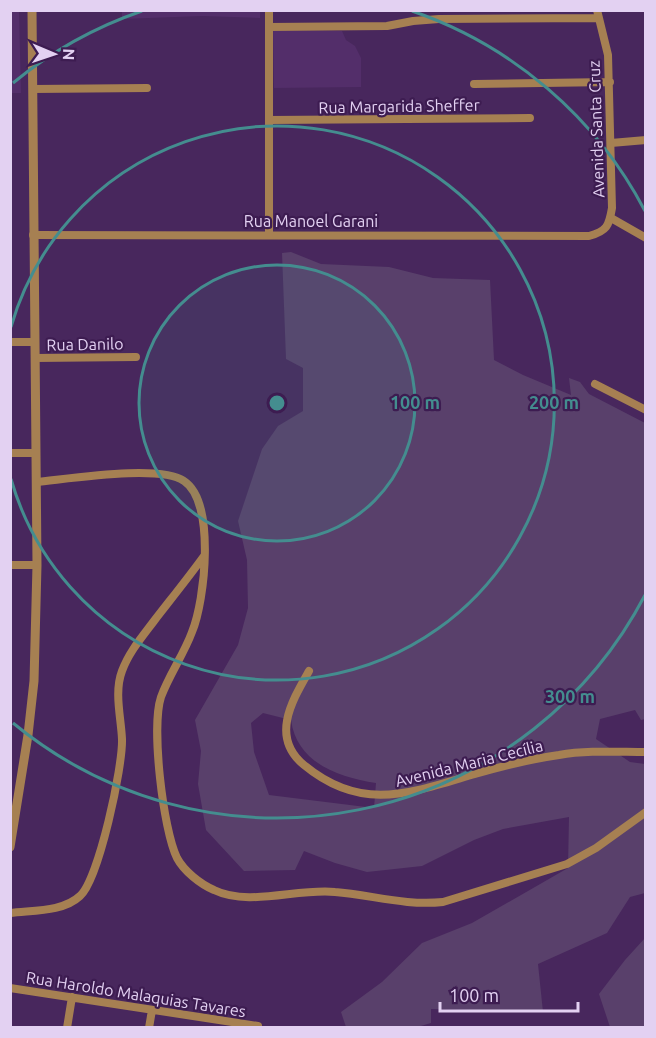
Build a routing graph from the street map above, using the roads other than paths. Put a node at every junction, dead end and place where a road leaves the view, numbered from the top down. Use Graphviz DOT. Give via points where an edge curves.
graph roads {
  1 [pos="32,10"];
  2 [pos="269,10"];
  3 [pos="598,14"];
  4 [pos="269,27"];
  5 [pos="610,82"];
  6 [pos="474,84"];
  7 [pos="147,88"];
  8 [pos="33,89"];
  9 [pos="530,118"];
  10 [pos="269,120"];
  11 [pos="645,140"];
  12 [pos="611,142"];
  13 [pos="611,218"];
  14 [pos="269,234"];
  15 [pos="33,235"];
  16 [pos="589,236"];
  17 [pos="645,238"];
  18 [pos="10,342"];
  19 [pos="35,342"];
  20 [pos="136,357"];
  21 [pos="35,358"];
  22 [pos="595,384"];
  23 [pos="645,410"];
  24 [pos="10,453"];
  25 [pos="36,453"];
  26 [pos="36,482"];
  27 [pos="204,556"];
  28 [pos="10,565"];
  29 [pos="38,565"];
  30 [pos="309,671"];
  31 [pos="645,752"];
  32 [pos="645,812"];
  33 [pos="10,847"];
  34 [pos="10,914"];
  35 [pos="10,988"];
  36 [pos="72,997"];
  37 [pos="152,1010"];
  38 [pos="231,1025"];
  39 [pos="258,1026"];
  40 [pos="67,1028"];
  41 [pos="149,1028"];
  1 -- 8 [label="street"];
  2 -- 4 [label="street"];
  3 -- 4 [label="street" via="439,19 387,26"];
  3 -- 5 [label="street, Avenida Santa Cruz"];
  4 -- 10 [label="street"];
  5 -- 6 [label="street"];
  5 -- 12 [label="street, Avenida Santa Cruz"];
  7 -- 8 [label="street"];
  8 -- 15 [label="street"];
  9 -- 10 [label="street, Rua Margarida Sheffer"];
  10 -- 14 [label="street"];
  11 -- 12 [label="street"];
  12 -- 13 [label="street, Avenida Santa Cruz"];
  13 -- 16 [label="street, Avenida Santa Cruz" via="602,232"];
  13 -- 17 [label="street"];
  14 -- 15 [label="street, Rua Manoel Garani"];
  14 -- 16 [label="street, Rua Manoel Garani"];
  15 -- 19 [label="street"];
  18 -- 19 [label="street"];
  19 -- 21 [label="street"];
  20 -- 21 [label="street, Rua Danilo"];
  21 -- 25 [label="street"];
  22 -- 23 [label="street"];
  24 -- 25 [label="street"];
  25 -- 26 [label="street"];
  26 -- 27 [label="street" via="140,473 183,480 194,490 202,508"];
  26 -- 29 [label="street"];
  27 -- 32 [label="street" via="200,607 193,631 161,698 157,718 167,831 178,860 197,880 215,891 266,896 335,892 392,902 442,902 567,864"];
  27 -- 34 [label="street" via="133,648 121,672 121,762 94,872 81,895 64,906"];
  28 -- 29 [label="street"];
  29 -- 33 [label="street" via="34,681"];
  30 -- 31 [label="street, Avenida Maria Cecília" via="291,702 286,739 297,759 319,777 337,787 365,794 410,793 509,764 562,754"];
  35 -- 36 [label="street, Rua Haroldo Malaquias Tavares"];
  36 -- 37 [label="street, Rua Haroldo Malaquias Tavares"];
  36 -- 40 [label="street"];
  37 -- 38 [label="street, Rua Haroldo Malaquias Tavares"];
  37 -- 41 [label="street"];
  38 -- 39 [label="street, Rua Haroldo Malaquias Tavares"];
}
